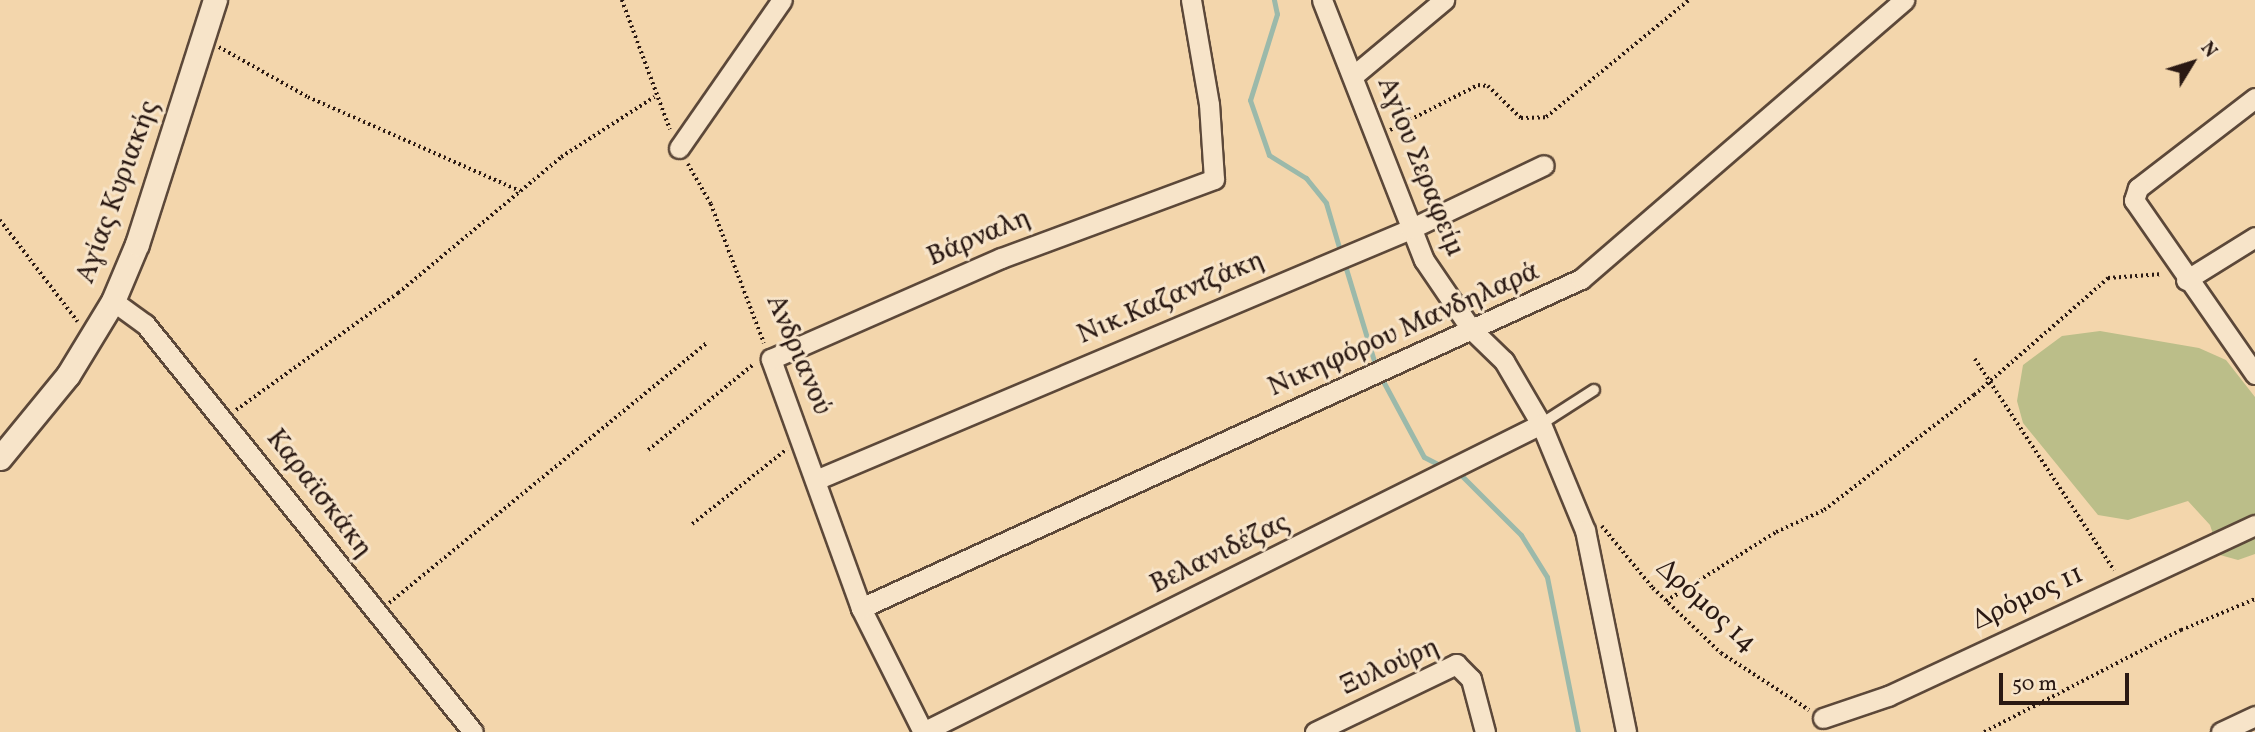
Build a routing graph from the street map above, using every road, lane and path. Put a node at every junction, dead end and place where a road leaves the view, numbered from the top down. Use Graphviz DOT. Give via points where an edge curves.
graph roads {
  1 [pos="215,0"];
  2 [pos="622,0"];
  3 [pos="782,0"];
  4 [pos="1191,0"];
  5 [pos="1322,0"];
  6 [pos="1444,0"];
  7 [pos="1689,0"];
  8 [pos="1904,0"];
  9 [pos="202,37"];
  10 [pos="1353,76"];
  11 [pos="654,97"];
  12 [pos="2255,98"];
  13 [pos="1380,136"];
  14 [pos="680,148"];
  15 [pos="1544,165"];
  16 [pos="520,191"];
  17 [pos="0,220"];
  18 [pos="1410,229"];
  19 [pos="2255,237"];
  20 [pos="2182,275"];
  21 [pos="113,301"];
  22 [pos="1471,329"];
  23 [pos="90,337"];
  24 [pos="706,343"];
  25 [pos="771,359"];
  26 [pos="1975,359"];
  27 [pos="2255,374"];
  28 [pos="1989,381"];
  29 [pos="1594,390"];
  30 [pos="222,416"];
  31 [pos="1541,424"];
  32 [pos="802,437"];
  33 [pos="648,450"];
  34 [pos="0,458"];
  35 [pos="818,479"];
  36 [pos="1594,516"];
  37 [pos="692,524"];
  38 [pos="2255,525"];
  39 [pos="2123,585"];
  40 [pos="2255,599"];
  41 [pos="1666,601"];
  42 [pos="861,608"];
  43 [pos="377,613"];
  44 [pos="2255,716"];
  45 [pos="1823,718"];
  46 [pos="473,732"];
  47 [pos="923,732"];
  48 [pos="1315,732"];
  49 [pos="1485,732"];
  50 [pos="1626,732"];
  51 [pos="1984,732"];
  52 [pos="2221,732"];
  1 -- 9 [label="street, Αγίας Κυριακής"];
  2 -- 11 [label="path, Ανδριανού"];
  3 -- 14 [label="street"];
  4 -- 25 [label="street, Βάρναλη" via="1209,104 1214,179 1001,258"];
  5 -- 10 [label="street, Αγίου Σεραφείμ"];
  6 -- 10 [label="street"];
  7 -- 13 [label="path" via="1546,117 1521,118 1488,86 1478,85"];
  8 -- 22 [label="street, Νικηφόρου Μανδηλαρά" via="1581,279"];
  9 -- 16 [label="path" via="308,97"];
  9 -- 21 [label="street, Αγίας Κυριακής" via="137,244"];
  10 -- 13 [label="street, Αγίου Σεραφείμ"];
  11 -- 14 [label="path, Ανδριανού"];
  11 -- 16 [label="path" via="615,117"];
  12 -- 20 [label="street" via="2138,188 2133,200"];
  13 -- 18 [label="street, Αγίου Σεραφείμ"];
  14 -- 25 [label="path, Ανδριανού" via="711,204"];
  15 -- 18 [label="street, Νικ.Καζαντζάκη"];
  16 -- 30 [label="path" via="299,369"];
  17 -- 23 [label="path"];
  18 -- 22 [label="street, Αγίου Σεραφείμ" via="1439,287"];
  18 -- 35 [label="street, Νικ.Καζαντζάκη"];
  19 -- 20 [label="street"];
  20 -- 27 [label="street"];
  20 -- 28 [label="path" via="2108,278"];
  21 -- 23 [label="street, Αγίας Κυριακής"];
  21 -- 30 [label="street, Καραϊσκάκη" via="145,324"];
  22 -- 31 [label="street, Αγίου Σεραφείμ" via="1504,361"];
  22 -- 42 [label="street, Νικηφόρου Μανδηλαρά"];
  23 -- 34 [label="street, Αγίας Κυριακής" via="50,400"];
  24 -- 43 [label="path"];
  25 -- 32 [label="street, Ανδριανού"];
  25 -- 33 [label="path" via="750,365"];
  26 -- 28 [label="path"];
  28 -- 39 [label="path"];
  28 -- 41 [label="path" via="1824,510 1776,531"];
  29 -- 31 [label="lane"];
  30 -- 43 [label="street, Καραϊσκάκη"];
  31 -- 47 [label="street, Βελανιδέζας"];
  31 -- 50 [label="street, Αγίου Σεραφείμ" via="1585,530"];
  32 -- 35 [label="street, Ανδριανού"];
  32 -- 37 [label="path"];
  35 -- 42 [label="street, Ανδριανού"];
  36 -- 41 [label="path, Δρόμος 14"];
  38 -- 39 [label="street, Δρόμος 11"];
  39 -- 45 [label="street, Δρόμος 11" via="1888,696"];
  40 -- 51 [label="path" via="2181,630"];
  41 -- 45 [label="path, Δρόμος 14" via="1721,653"];
  42 -- 47 [label="street, Ανδριανού"];
  43 -- 46 [label="street, Καραϊσκάκη"];
  44 -- 52 [label="street"];
  48 -- 49 [label="street, Ξυλούρη" via="1455,664 1471,679"];
}
